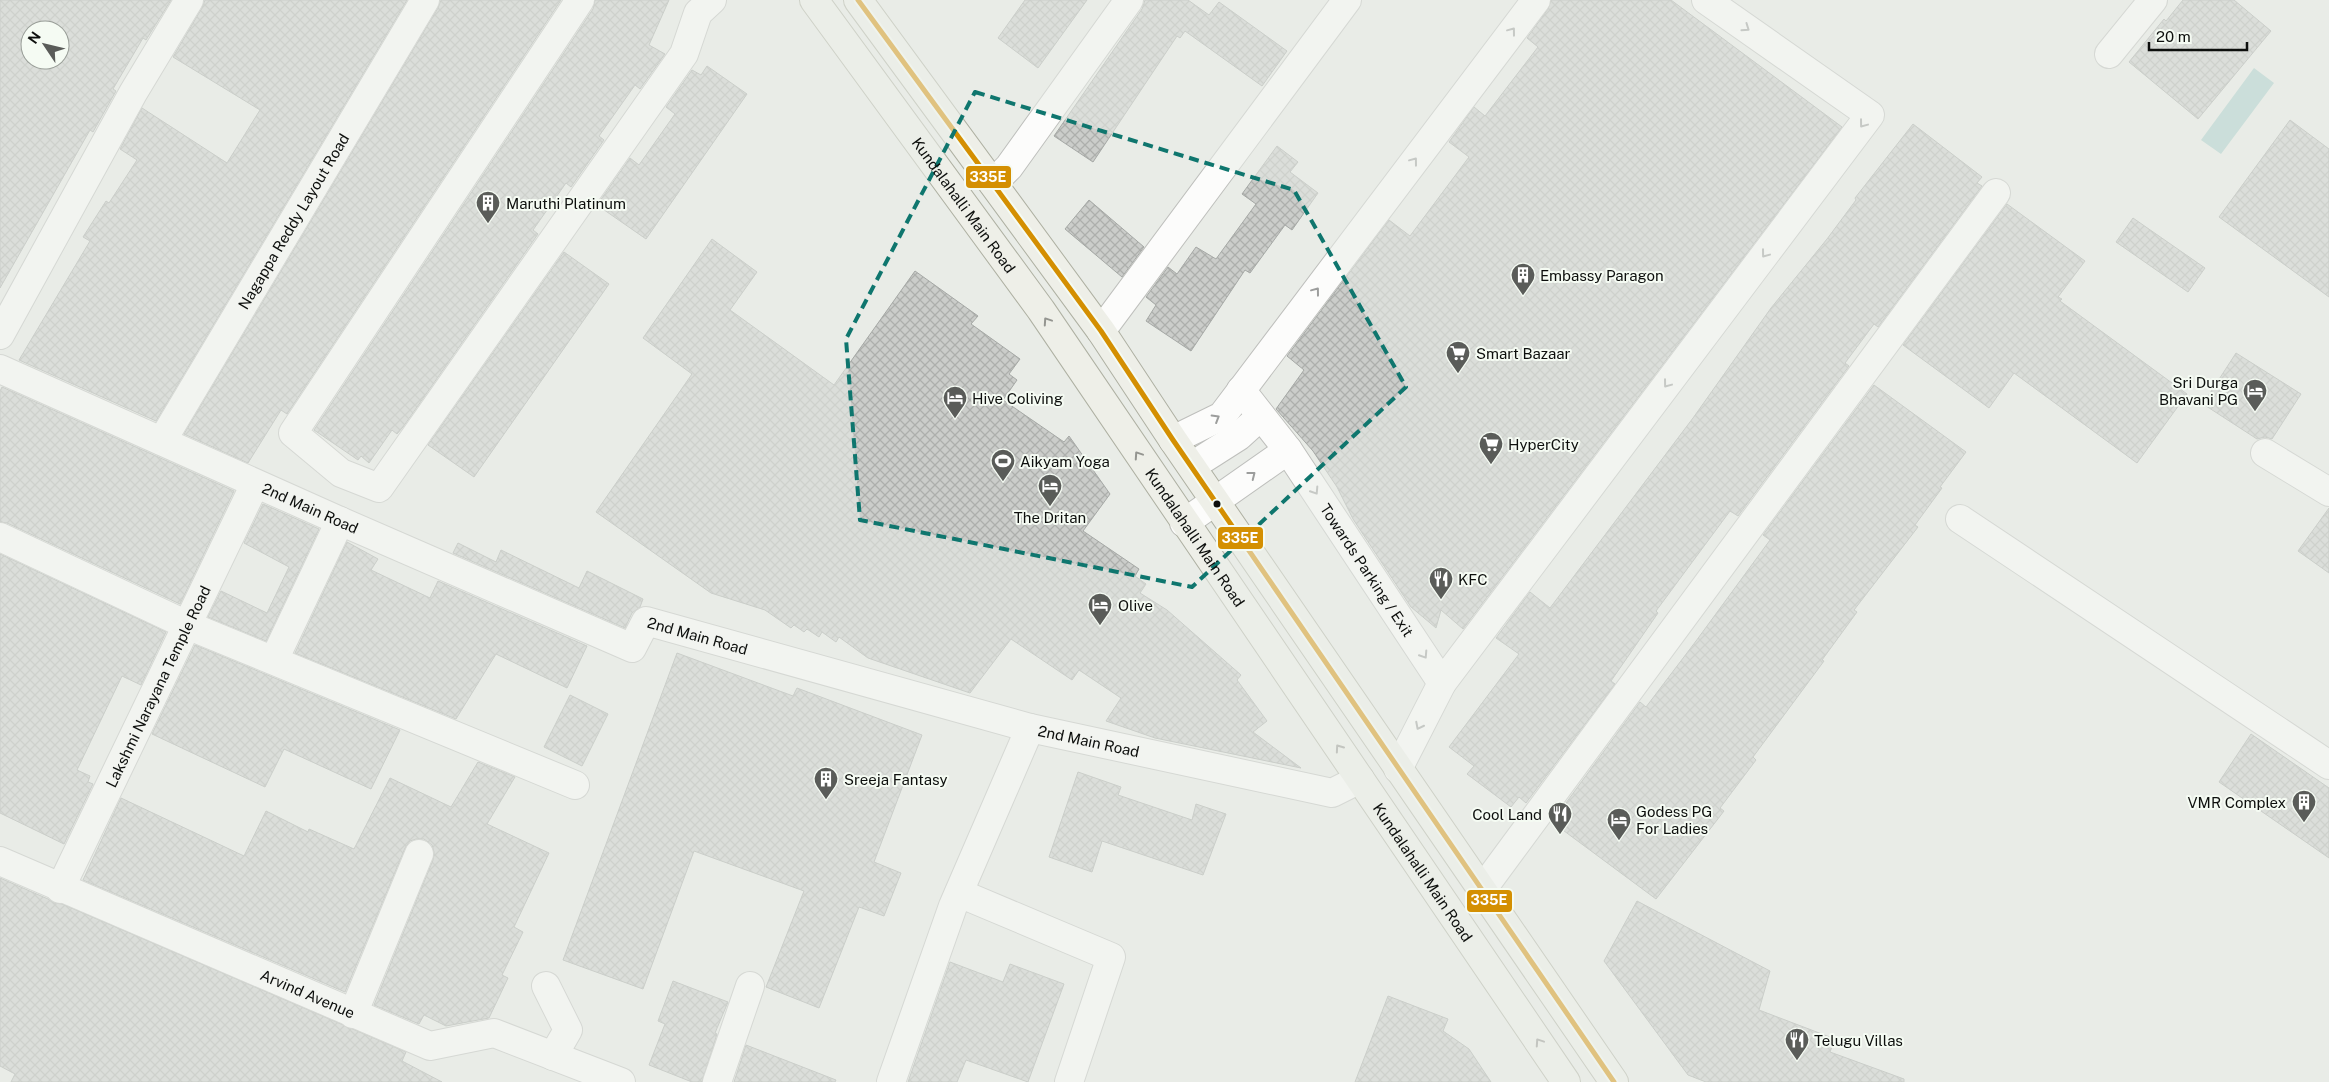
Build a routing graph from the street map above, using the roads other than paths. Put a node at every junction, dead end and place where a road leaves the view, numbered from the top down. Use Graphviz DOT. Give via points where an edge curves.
graph roads {
  1 [pos="189,0"];
  2 [pos="425,0"];
  3 [pos="580,0"];
  4 [pos="814,0"];
  5 [pos="858,0"];
  6 [pos="1129,0"];
  7 [pos="1347,0"];
  8 [pos="1536,0"];
  9 [pos="1706,0"];
  10 [pos="2153,0"];
  11 [pos="700,4"];
  12 [pos="2109,54"];
  13 [pos="992,183"];
  14 [pos="1996,193"];
  15 [pos="1102,331"];
  16 [pos="0,335"];
  17 [pos="0,369"];
  18 [pos="1241,390"];
  19 [pos="1261,416"];
  20 [pos="162,440"];
  21 [pos="1173,440"];
  22 [pos="1288,450"];
  23 [pos="2264,453"];
  24 [pos="1192,466"];
  25 [pos="256,484"];
  26 [pos="2329,492"];
  27 [pos="1217,502"];
  28 [pos="1960,519"];
  29 [pos="340,522"];
  30 [pos="1184,523"];
  31 [pos="0,537"];
  32 [pos="187,625"];
  33 [pos="274,660"];
  34 [pos="1442,683"];
  35 [pos="1030,728"];
  36 [pos="2329,765"];
  37 [pos="1398,769"];
  38 [pos="1360,779"];
  39 [pos="574,786"];
  40 [pos="419,854"];
  41 [pos="0,861"];
  42 [pos="60,889"];
  43 [pos="1481,891"];
  44 [pos="959,893"];
  45 [pos="546,986"];
  46 [pos="750,986"];
  47 [pos="353,1014"];
  48 [pos="553,1056"];
  49 [pos="621,1082"];
  50 [pos="717,1082"];
  51 [pos="892,1082"];
  52 [pos="1069,1082"];
  53 [pos="1566,1082"];
  54 [pos="1614,1082"];
  1 -- 16 [label="street" via="133,93"];
  2 -- 20 [label="street, Nagappa Reddy Layout Road"];
  3 -- 11 [label="street" via="293,433 341,473 379,488 684,54"];
  30 -- 4 [label="main road, Kundalahalli Main Road, one-way" via="1041,310"];
  5 -- 13 [label="main road"];
  6 -- 13 [label="street" via="1009,167"];
  7 -- 15 [label="street"];
  18 -- 8 [label="street, one-way"];
  9 -- 34 [label="street, one-way" via="1870,115"];
  10 -- 12 [label="street"];
  13 -- 15 [label="main road"];
  14 -- 43 [label="street"];
  15 -- 21 [label="main road"];
  17 -- 20 [label="street, 2nd Main Road"];
  18 -- 19 [label="street, Towards Parking / Exit"];
  21 -- 18 [label="street, one-way" via="1222,416"];
  19 -- 22 [label="street, Towards Parking / Exit"];
  19 -- 24 [label="street" via="1239,436"];
  20 -- 25 [label="street, 2nd Main Road"];
  21 -- 24 [label="main road"];
  27 -- 22 [label="street, one-way"];
  22 -- 34 [label="street, Towards Parking / Exit, one-way"];
  23 -- 26 [label="street"];
  24 -- 27 [label="main road"];
  25 -- 29 [label="street, 2nd Main Road"];
  25 -- 32 [label="street, Lakshmi Narayana Temple Road"];
  27 -- 30 [label="street"];
  27 -- 37 [label="main road"];
  28 -- 36 [label="street"];
  29 -- 33 [label="street"];
  29 -- 35 [label="street, 2nd Main Road" via="632,648 646,621"];
  38 -- 30 [label="main road, Kundalahalli Main Road, one-way"];
  31 -- 32 [label="street"];
  32 -- 33 [label="street"];
  32 -- 42 [label="street, Lakshmi Narayana Temple Road"];
  33 -- 39 [label="street"];
  34 -- 37 [label="street, one-way"];
  35 -- 38 [label="street, 2nd Main Road" via="1332,793"];
  35 -- 44 [label="street"];
  37 -- 43 [label="main road"];
  53 -- 38 [label="main road, Kundalahalli Main Road, one-way"];
  40 -- 47 [label="street"];
  41 -- 42 [label="street, Arvind Avenue"];
  42 -- 47 [label="street, Arvind Avenue"];
  43 -- 54 [label="main road"];
  44 -- 51 [label="street"];
  44 -- 52 [label="street" via="1111,957"];
  45 -- 48 [label="street" via="568,1030"];
  46 -- 50 [label="street"];
  47 -- 48 [label="street, Arvind Avenue" via="430,1046 494,1033"];
  48 -- 49 [label="street, Arvind Avenue"];
}
